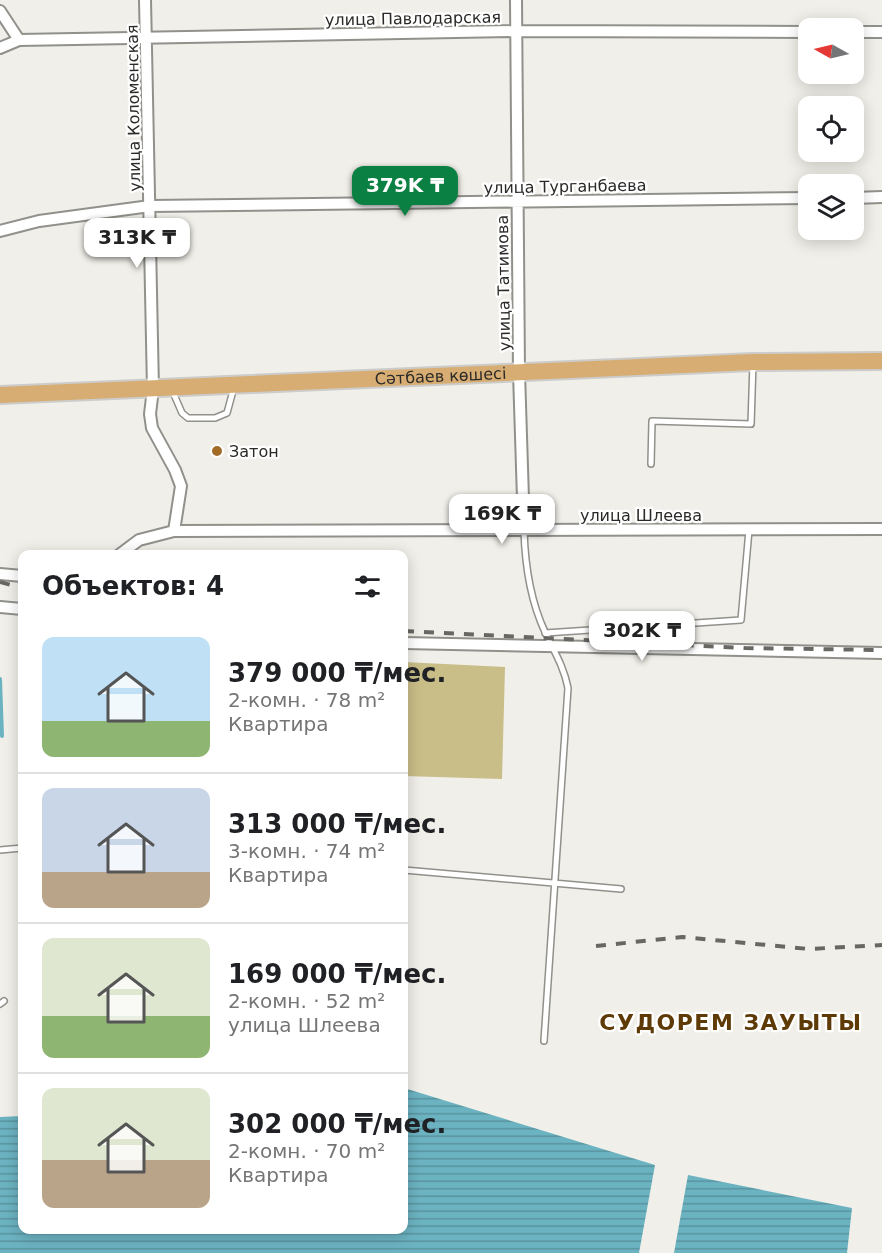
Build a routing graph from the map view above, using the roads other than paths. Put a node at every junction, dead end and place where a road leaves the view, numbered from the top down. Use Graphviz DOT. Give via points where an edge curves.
graph roads {
  1 [pos="145,0"];
  2 [pos="516,0"];
  3 [pos="0,11"];
  4 [pos="516,31"];
  5 [pos="798,32"];
  6 [pos="864,32"];
  7 [pos="882,32"];
  8 [pos="146,37"];
  9 [pos="19,40"];
  10 [pos="0,48"];
  11 [pos="882,197"];
  12 [pos="798,198"];
  13 [pos="864,198"];
  14 [pos="516,201"];
  15 [pos="150,206"];
  16 [pos="0,231"];
  17 [pos="882,361"];
  18 [pos="753,362"];
  19 [pos="519,373"];
  20 [pos="234,386"];
  21 [pos="171,388"];
  22 [pos="153,389"];
  23 [pos="0,395"];
  24 [pos="651,464"];
  25 [pos="882,529"];
  26 [pos="524,530"];
  27 [pos="749,530"];
  28 [pos="174,531"];
  29 [pos="126,550"];
  30 [pos="0,574"];
  31 [pos="18,576"];
  32 [pos="0,608"];
  33 [pos="18,609"];
  34 [pos="545,633"];
  35 [pos="408,643"];
  36 [pos="552,646"];
  37 [pos="882,653"];
  38 [pos="18,848"];
  39 [pos="0,850"];
  40 [pos="408,870"];
  41 [pos="555,882"];
  42 [pos="621,889"];
  43 [pos="544,1041"];
  1 -- 8 [label="street, улица Коломенская"];
  2 -- 4 [label="street, улица Татимова"];
  3 -- 9 [label="street"];
  4 -- 5 [label="street, улица Павлодарская"];
  4 -- 8 [label="street, улица Павлодарская"];
  4 -- 14 [label="street, улица Татимова"];
  6 -- 7 [label="street"];
  8 -- 9 [label="street, улица Павлодарская"];
  8 -- 15 [label="street, улица Коломенская"];
  9 -- 10 [label="street, улица Павлодарская"];
  11 -- 13 [label="street"];
  12 -- 14 [label="street, улица Турганбаева"];
  14 -- 15 [label="street, улица Турганбаева"];
  14 -- 19 [label="street, улица Татимова"];
  15 -- 16 [label="street, улица Турганбаева" via="39,220"];
  15 -- 22 [label="street, улица Коломенская"];
  17 -- 18 [label="main road, Сәтбаев көшесі"];
  18 -- 19 [label="main road, Сәтбаев көшесі"];
  18 -- 24 [label="lane" via="752,424 652,421"];
  19 -- 20 [label="main road, Сәтбаев көшесі"];
  19 -- 26 [label="street, улица Татимова"];
  20 -- 21 [label="main road, Сәтбаев көшесі"];
  20 -- 21 [label="lane" via="227,413 215,418 188,418"];
  21 -- 22 [label="main road, Сәтбаев көшесі"];
  22 -- 23 [label="main road, Сәтбаев көшесі"];
  22 -- 28 [label="street, улица Коломенская" via="152,428 181,486"];
  25 -- 27 [label="street, улица Шлеева"];
  26 -- 27 [label="street, улица Шлеева"];
  26 -- 28 [label="street, улица Шлеева"];
  26 -- 34 [label="lane" via="525,560"];
  27 -- 34 [label="lane" via="741,620"];
  28 -- 29 [label="street, улица Шлеева" via="139,540"];
  30 -- 31 [label="street"];
  32 -- 33 [label="street"];
  34 -- 36 [label="lane"];
  35 -- 36 [label="street"];
  36 -- 37 [label="street"];
  36 -- 41 [label="lane" via="565,671 568,688"];
  38 -- 39 [label="lane"];
  40 -- 41 [label="lane"];
  41 -- 42 [label="lane"];
  41 -- 43 [label="lane"];
}
